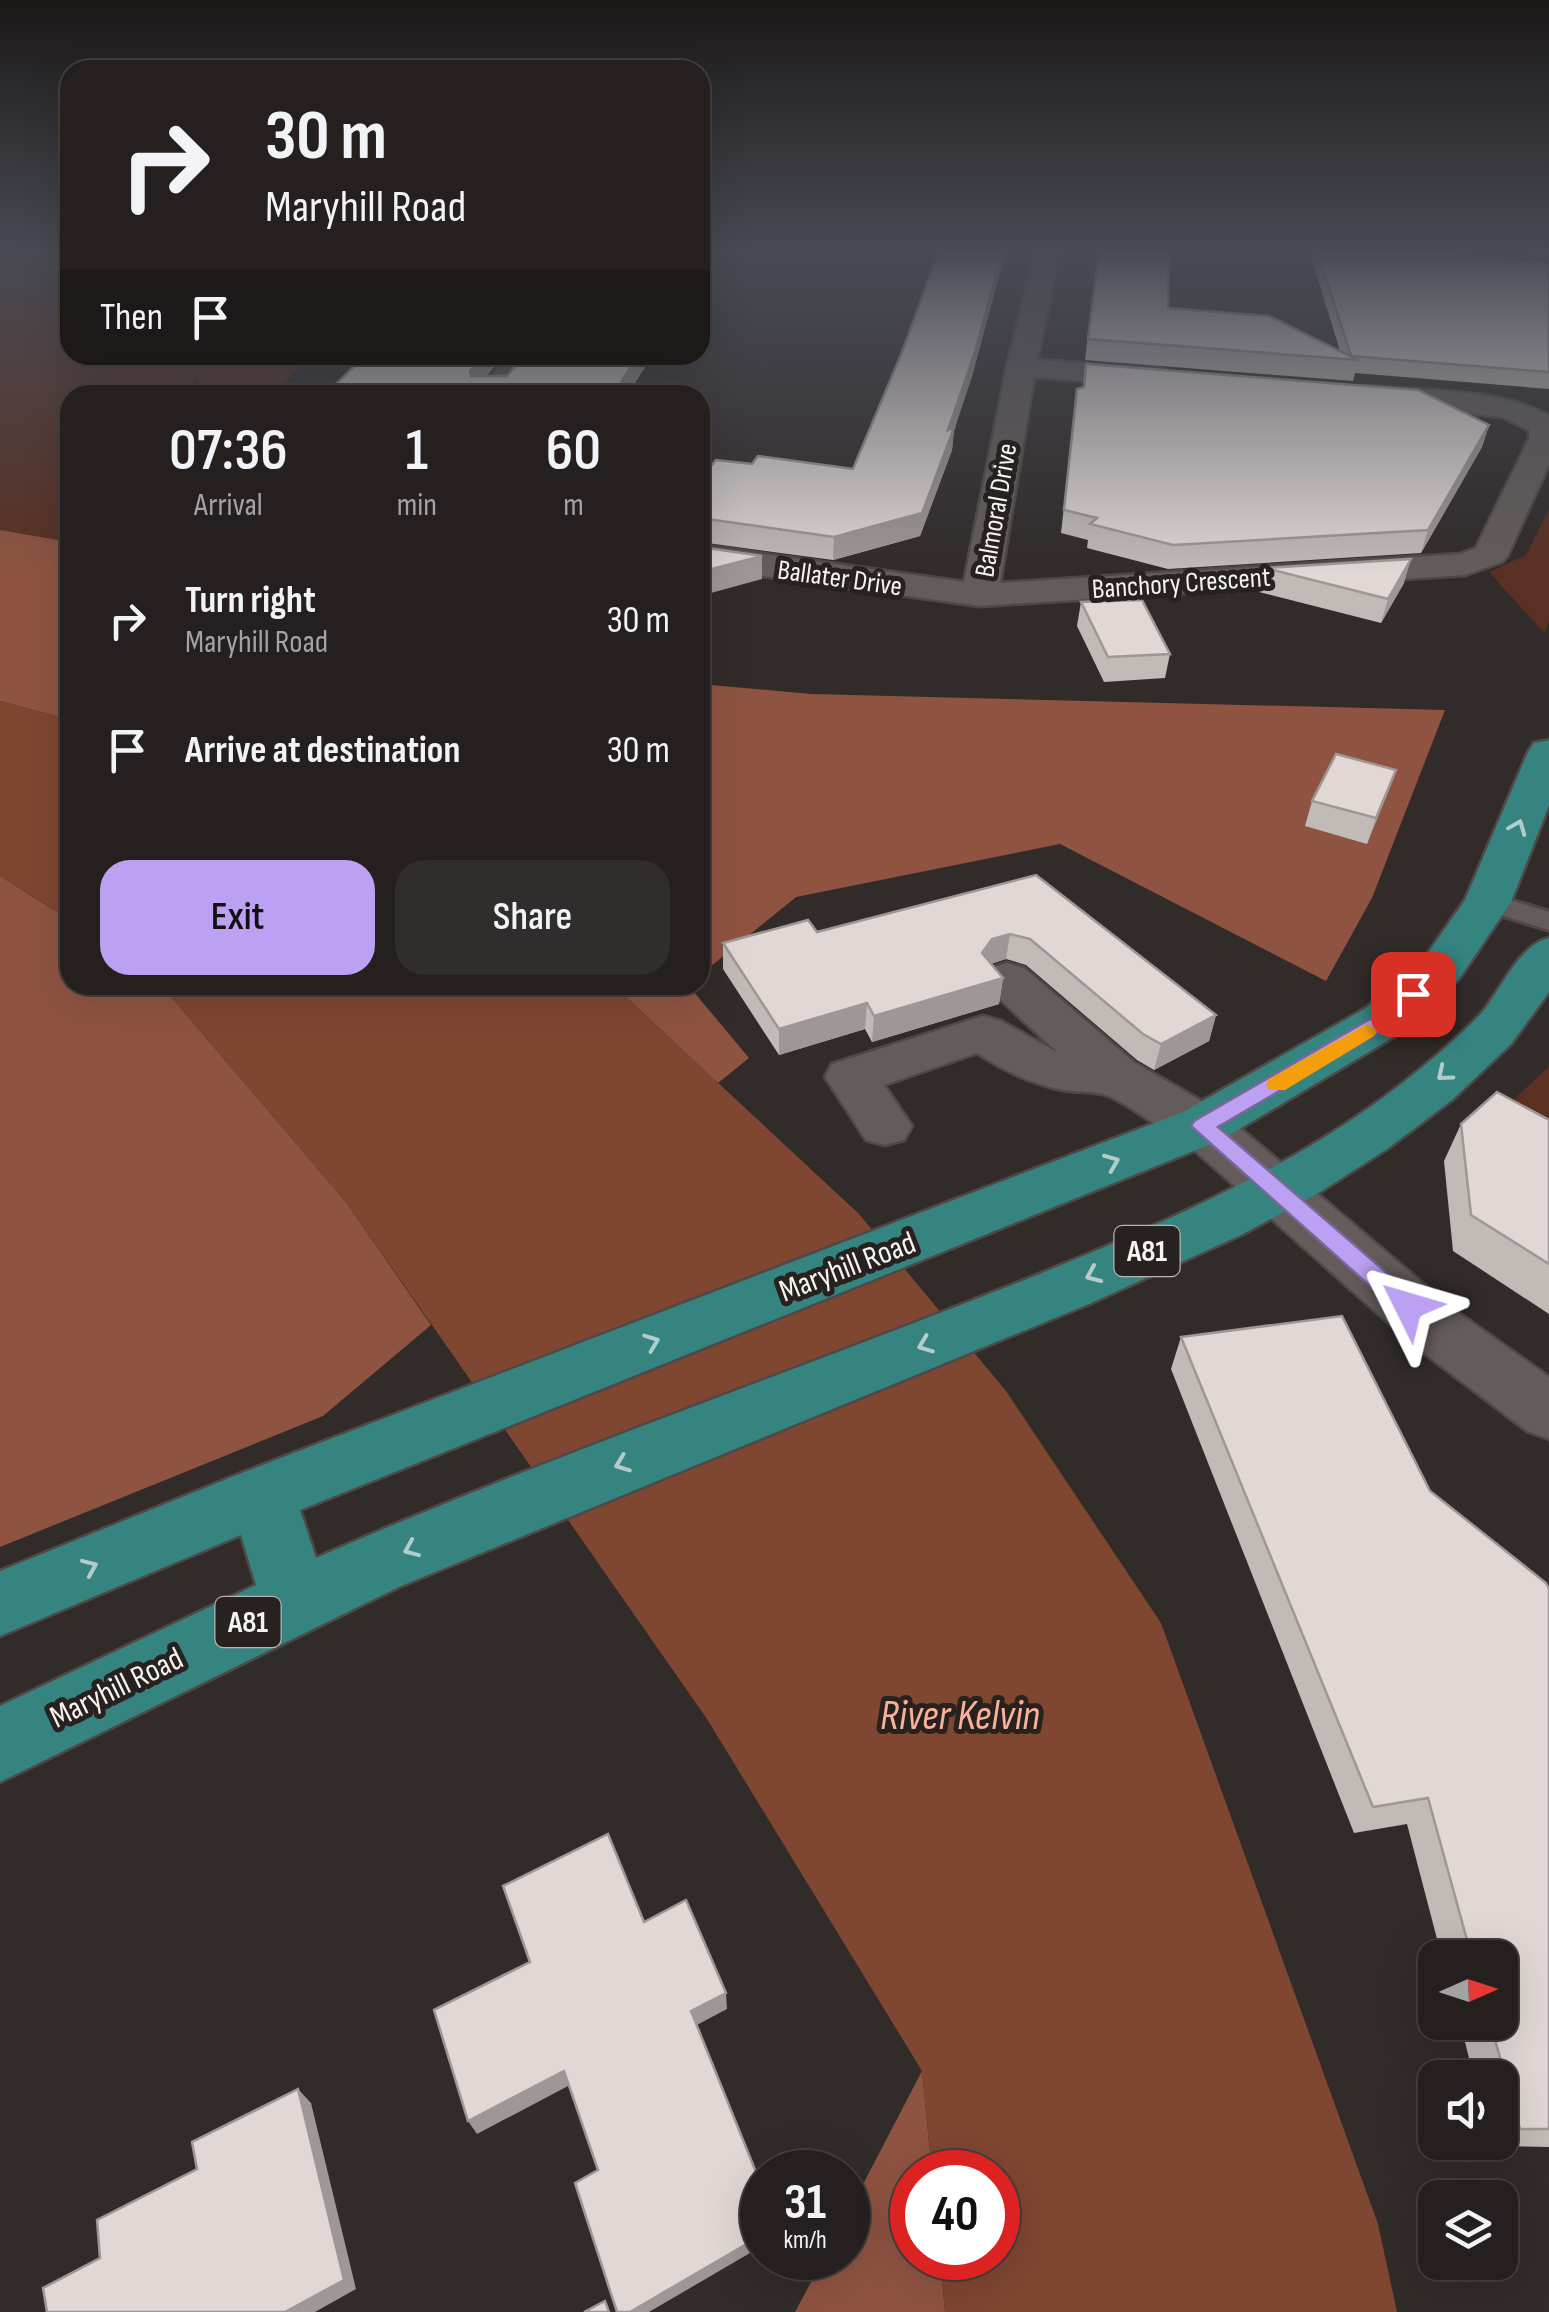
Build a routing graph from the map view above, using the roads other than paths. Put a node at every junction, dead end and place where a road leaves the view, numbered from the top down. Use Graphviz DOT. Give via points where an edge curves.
graph roads {
  1 [pos="1024,358"];
  2 [pos="516,365"];
  3 [pos="1022,367"];
  4 [pos="1201,382"];
  5 [pos="499,385"];
  6 [pos="1340,393"];
  7 [pos="710,557"];
  8 [pos="980,595"];
  9 [pos="1549,752"];
  10 [pos="1488,902"];
  11 [pos="1549,921"];
  12 [pos="1549,953"];
  13 [pos="1007,979"];
  14 [pos="1116,1076"];
  15 [pos="885,1126"];
  16 [pos="1202,1126"];
  17 [pos="1278,1193"];
  18 [pos="1549,1412"];
  19 [pos="262,1495"];
  20 [pos="295,1598"];
  21 [pos="0,1604"];
  22 [pos="0,1745"];
  1 -- 3 [label="street, Balmoral Drive"];
  2 -- 5 [label="street"];
  3 -- 4 [label="street"];
  3 -- 8 [label="street, Balmoral Drive"];
  6 -- 8 [label="street, Banchory Crescent" via="1502,408 1544,426 1544,439 1490,555 1466,564"];
  7 -- 8 [label="street, Ballater Drive"];
  10 -- 9 [label="main road, Maryhill Road, one-way"];
  10 -- 11 [label="lane"];
  10 -- 16 [label="main road, Maryhill Road" via="1442,968 1384,1020"];
  12 -- 17 [label="main road, Maryhill Road / A81, one-way" via="1491,1034 1390,1120"];
  13 -- 14 [label="street"];
  14 -- 15 [label="street" via="1036,1067 983,1033 852,1077"];
  14 -- 16 [label="street"];
  16 -- 17 [label="street"];
  19 -- 16 [label="main road, Maryhill Road, one-way"];
  17 -- 18 [label="street" via="1445,1336"];
  17 -- 20 [label="main road, Maryhill Road / A81, one-way" via="1015,1309"];
  19 -- 20 [label="main road"];
  21 -- 19 [label="main road, Maryhill Road, one-way"];
  20 -- 22 [label="main road, Maryhill Road / A81"];
}
